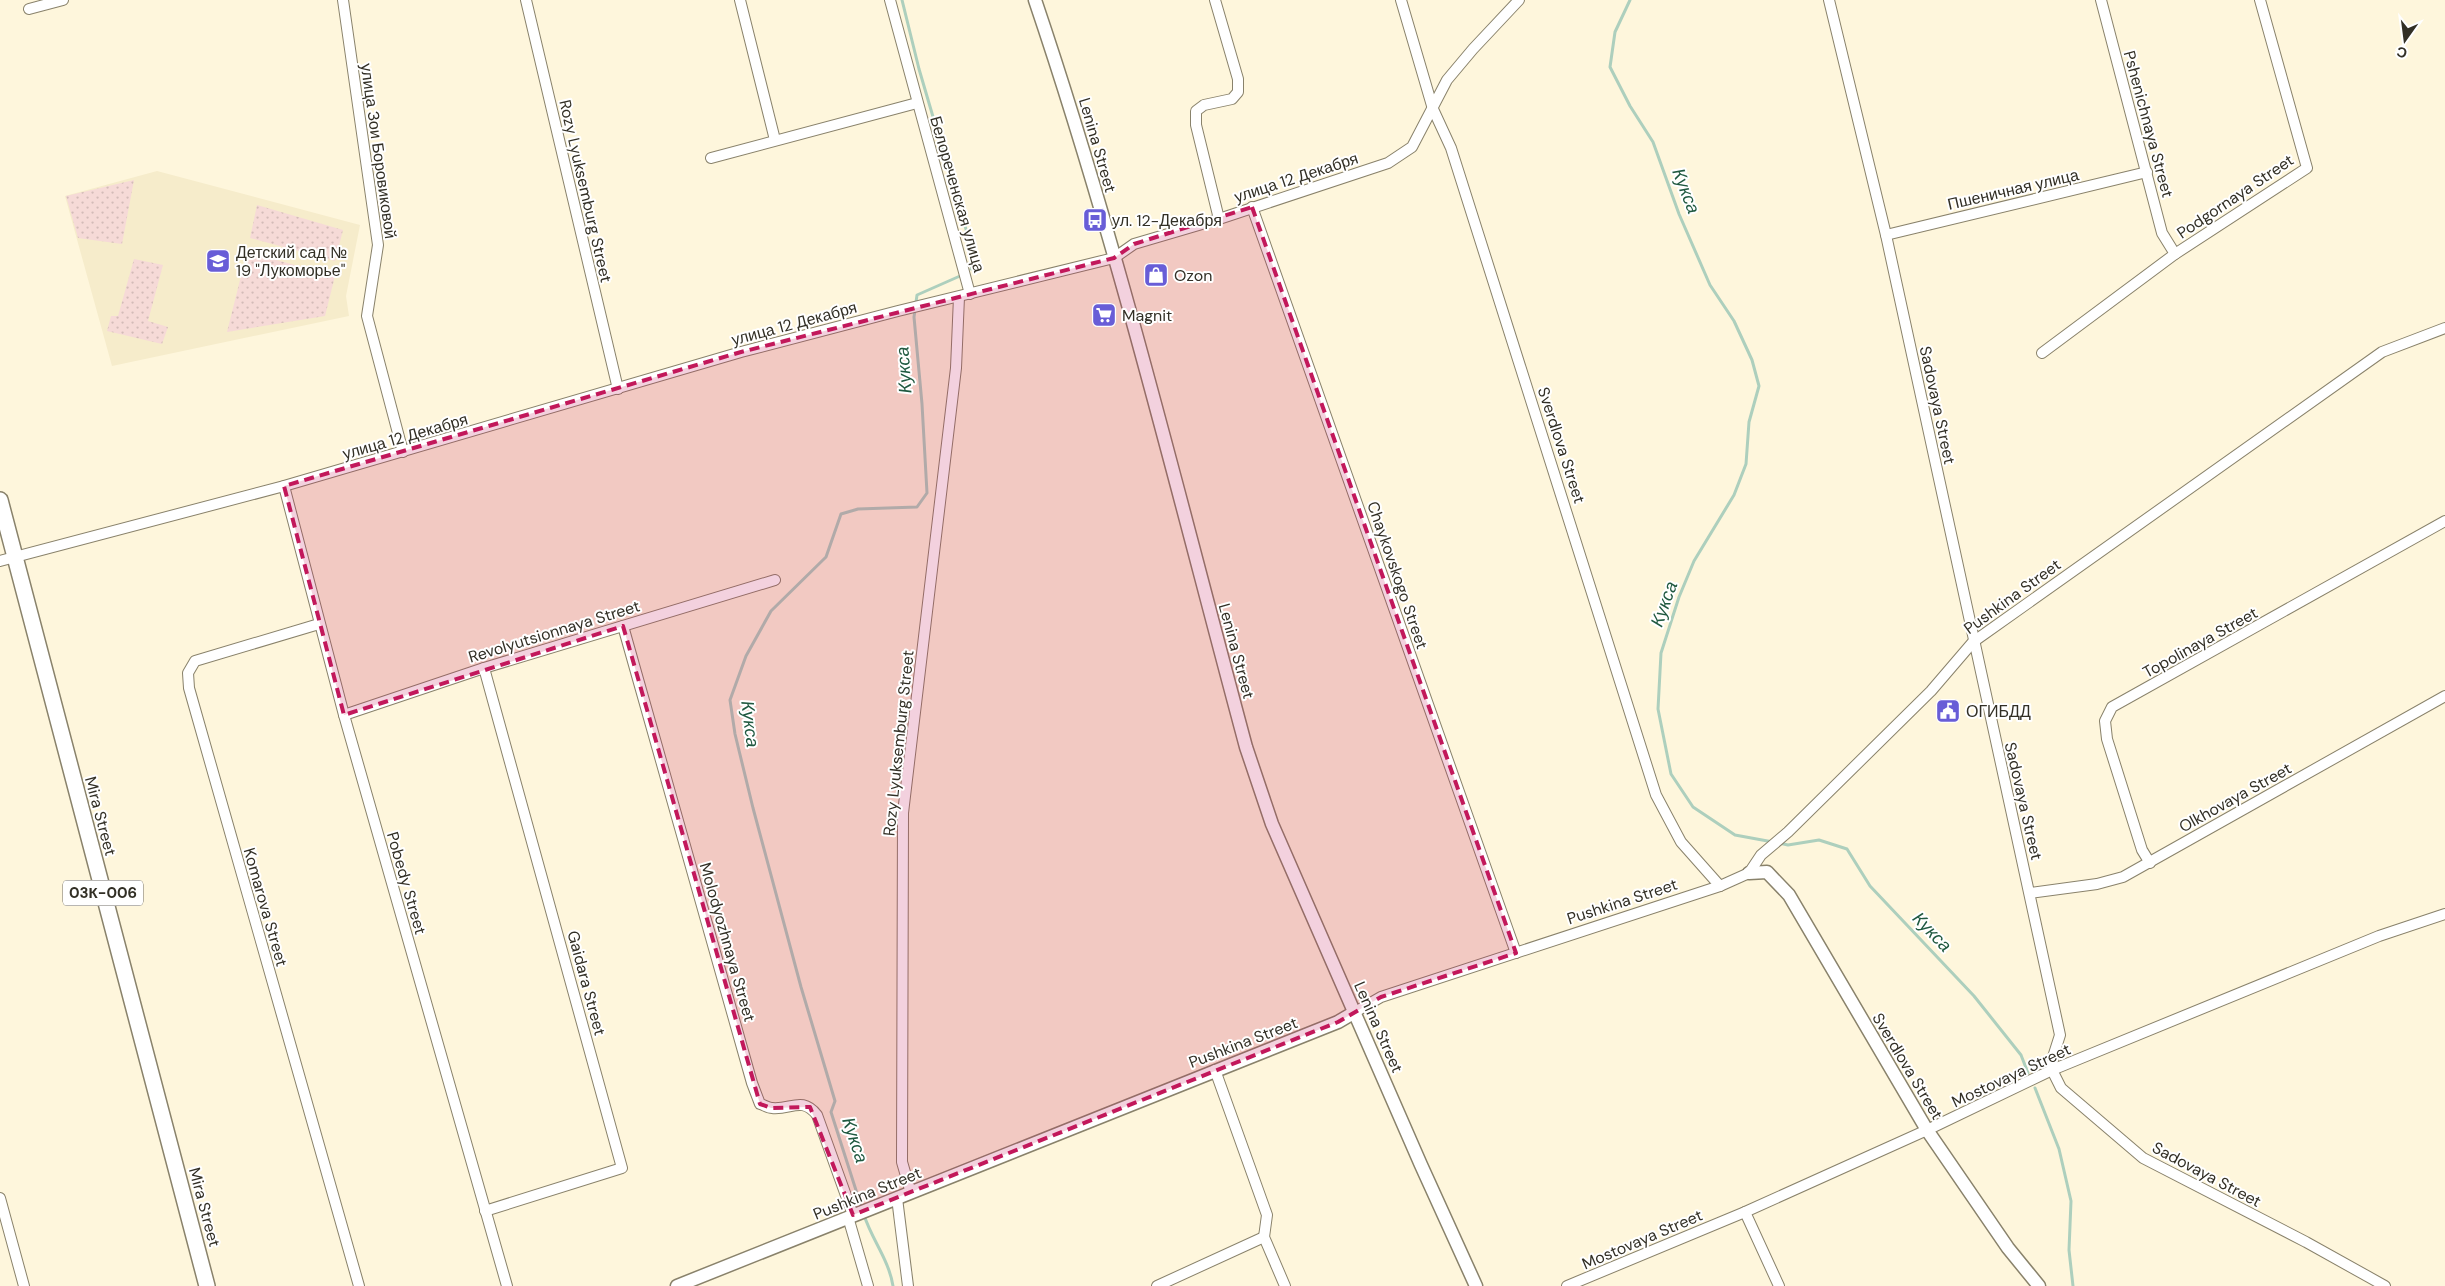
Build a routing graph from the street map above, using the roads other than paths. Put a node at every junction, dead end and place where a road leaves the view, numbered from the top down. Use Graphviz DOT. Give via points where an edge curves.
graph roads {
  1 [pos="62,0"];
  2 [pos="342,0"];
  3 [pos="526,0"];
  4 [pos="740,0"];
  5 [pos="890,0"];
  6 [pos="1035,0"];
  7 [pos="1215,0"];
  8 [pos="1401,0"];
  9 [pos="1519,0"];
  10 [pos="1829,0"];
  11 [pos="2101,0"];
  12 [pos="2260,0"];
  13 [pos="29,9"];
  14 [pos="917,103"];
  15 [pos="1434,109"];
  16 [pos="776,140"];
  17 [pos="711,158"];
  18 [pos="2146,172"];
  19 [pos="1252,207"];
  20 [pos="1219,219"];
  21 [pos="1886,235"];
  22 [pos="2175,254"];
  23 [pos="1114,258"];
  24 [pos="970,294"];
  25 [pos="959,297"];
  26 [pos="2445,328"];
  27 [pos="2042,353"];
  28 [pos="618,389"];
  29 [pos="403,452"];
  30 [pos="284,486"];
  31 [pos="0,500"];
  32 [pos="2445,521"];
  33 [pos="7,560"];
  34 [pos="775,580"];
  35 [pos="320,624"];
  36 [pos="623,626"];
  37 [pos="1973,642"];
  38 [pos="484,668"];
  39 [pos="2445,696"];
  40 [pos="344,715"];
  41 [pos="2150,862"];
  42 [pos="1749,873"];
  43 [pos="1720,886"];
  44 [pos="2030,893"];
  45 [pos="2445,914"];
  46 [pos="1516,953"];
  47 [pos="1355,1012"];
  48 [pos="1215,1070"];
  49 [pos="2052,1070"];
  50 [pos="1927,1130"];
  51 [pos="911,1193"];
  52 [pos="0,1198"];
  53 [pos="898,1198"];
  54 [pos="485,1211"];
  55 [pos="1744,1212"];
  56 [pos="858,1213"];
  57 [pos="1264,1237"];
  58 [pos="24,1286"];
  59 [pos="207,1286"];
  60 [pos="359,1286"];
  61 [pos="506,1286"];
  62 [pos="677,1286"];
  63 [pos="868,1286"];
  64 [pos="908,1286"];
  65 [pos="1157,1286"];
  66 [pos="1285,1286"];
  67 [pos="1476,1286"];
  68 [pos="1567,1286"];
  69 [pos="1780,1286"];
  70 [pos="2039,1286"];
  71 [pos="2385,1286"];
  1 -- 13 [label="street"];
  2 -- 29 [label="street, улица Зои Боровиковой" via="378,245 367,316"];
  3 -- 28 [label="street, Rozy Lyuksemburg Street"];
  4 -- 16 [label="street"];
  5 -- 14 [label="street, Белореченская улица"];
  6 -- 23 [label="street, Lenina Street"];
  7 -- 20 [label="street" via="1238,79 1238,92 1232,99 1204,105 1196,111 1196,125"];
  8 -- 15 [label="street, Sverdlova Street"];
  9 -- 15 [label="street, улица 12 Декабря" via="1447,80"];
  10 -- 21 [label="street, Sadovaya Street"];
  11 -- 18 [label="street, Pshenichnaya Street"];
  12 -- 22 [label="street, Podgornaya Street" via="2307,168"];
  14 -- 16 [label="street, Белореченская улица"];
  14 -- 24 [label="street, Белореченская улица"];
  15 -- 19 [label="street, улица 12 Декабря" via="1412,147 1388,162"];
  15 -- 43 [label="street, Sverdlova Street" via="1451,148 1656,795 1681,842"];
  16 -- 17 [label="street, Белореченская улица"];
  18 -- 21 [label="street, Пшеничная улица"];
  18 -- 22 [label="street, Pshenichnaya Street" via="2162,232"];
  19 -- 20 [label="street, улица 12 Декабря"];
  19 -- 46 [label="street, Chaykovskogo Street"];
  20 -- 23 [label="street, улица 12 Декабря" via="1134,244"];
  21 -- 37 [label="street, Sadovaya Street"];
  22 -- 27 [label="street, Podgornaya Street"];
  23 -- 24 [label="street, улица 12 Декабря"];
  23 -- 47 [label="street, Lenina Street" via="1246,747 1272,824"];
  24 -- 25 [label="street, улица 12 Декабря"];
  25 -- 28 [label="street, улица 12 Декабря" via="740,352"];
  25 -- 51 [label="street, Rozy Lyuksemburg Street" via="956,368 903,813 902,1162"];
  26 -- 37 [label="street, Pushkina Street" via="2382,352"];
  28 -- 29 [label="street, улица 12 Декабря"];
  29 -- 30 [label="street, улица 12 Декабря"];
  30 -- 33 [label="street, улица 12 Декабря"];
  30 -- 35 [label="street, Pobedy Street"];
  31 -- 33 [label="main road, Mira Street / 03К-006"];
  32 -- 41 [label="street, Topolinaya Street" via="2112,707 2105,721 2107,739 2142,850"];
  33 -- 59 [label="main road, Mira Street / 03К-006"];
  34 -- 36 [label="street, Revolyutsionnaya Street"];
  35 -- 40 [label="street, Pobedy Street"];
  35 -- 60 [label="street, Komarova Street" via="195,661 188,673 189,688"];
  36 -- 38 [label="street, Revolyutsionnaya Street"];
  36 -- 56 [label="street, Molodyozhnaya Street" via="757,1097 760,1104 771,1108 800,1104 810,1107 817,1115"];
  37 -- 42 [label="street, Pushkina Street" via="1931,691 1788,832 1761,854"];
  37 -- 44 [label="street, Sadovaya Street"];
  38 -- 40 [label="street, Revolyutsionnaya Street"];
  38 -- 54 [label="street, Gaidara Street" via="622,1168"];
  39 -- 41 [label="street, Olkhovaya Street"];
  40 -- 54 [label="street, Pobedy Street"];
  41 -- 44 [label="street, Olkhovaya Street" via="2123,877 2097,884"];
  42 -- 43 [label="street, Pushkina Street"];
  42 -- 50 [label="street, Sverdlova Street" via="1767,872 1789,895"];
  43 -- 46 [label="street, Pushkina Street"];
  44 -- 49 [label="street, Sadovaya Street" via="2060,1036"];
  45 -- 49 [label="street, Mostovaya Street" via="2378,936"];
  46 -- 47 [label="street, Pushkina Street" via="1381,997"];
  47 -- 48 [label="street, Pushkina Street" via="1338,1022"];
  47 -- 67 [label="street, Lenina Street"];
  48 -- 51 [label="street, Pushkina Street"];
  48 -- 57 [label="street" via="1267,1215"];
  49 -- 50 [label="street, Mostovaya Street"];
  49 -- 71 [label="street, Sadovaya Street" via="2061,1088 2143,1158"];
  50 -- 55 [label="street, Mostovaya Street"];
  50 -- 70 [label="street, Sverdlova Street" via="2008,1248"];
  51 -- 53 [label="street, Pushkina Street"];
  52 -- 58 [label="street"];
  53 -- 56 [label="street, Pushkina Street"];
  53 -- 64 [label="street"];
  54 -- 61 [label="street, Pobedy Street"];
  55 -- 68 [label="street, Mostovaya Street"];
  55 -- 69 [label="street"];
  56 -- 62 [label="street, Pushkina Street"];
  56 -- 63 [label="street"];
  57 -- 65 [label="street"];
  57 -- 66 [label="street"];
}
